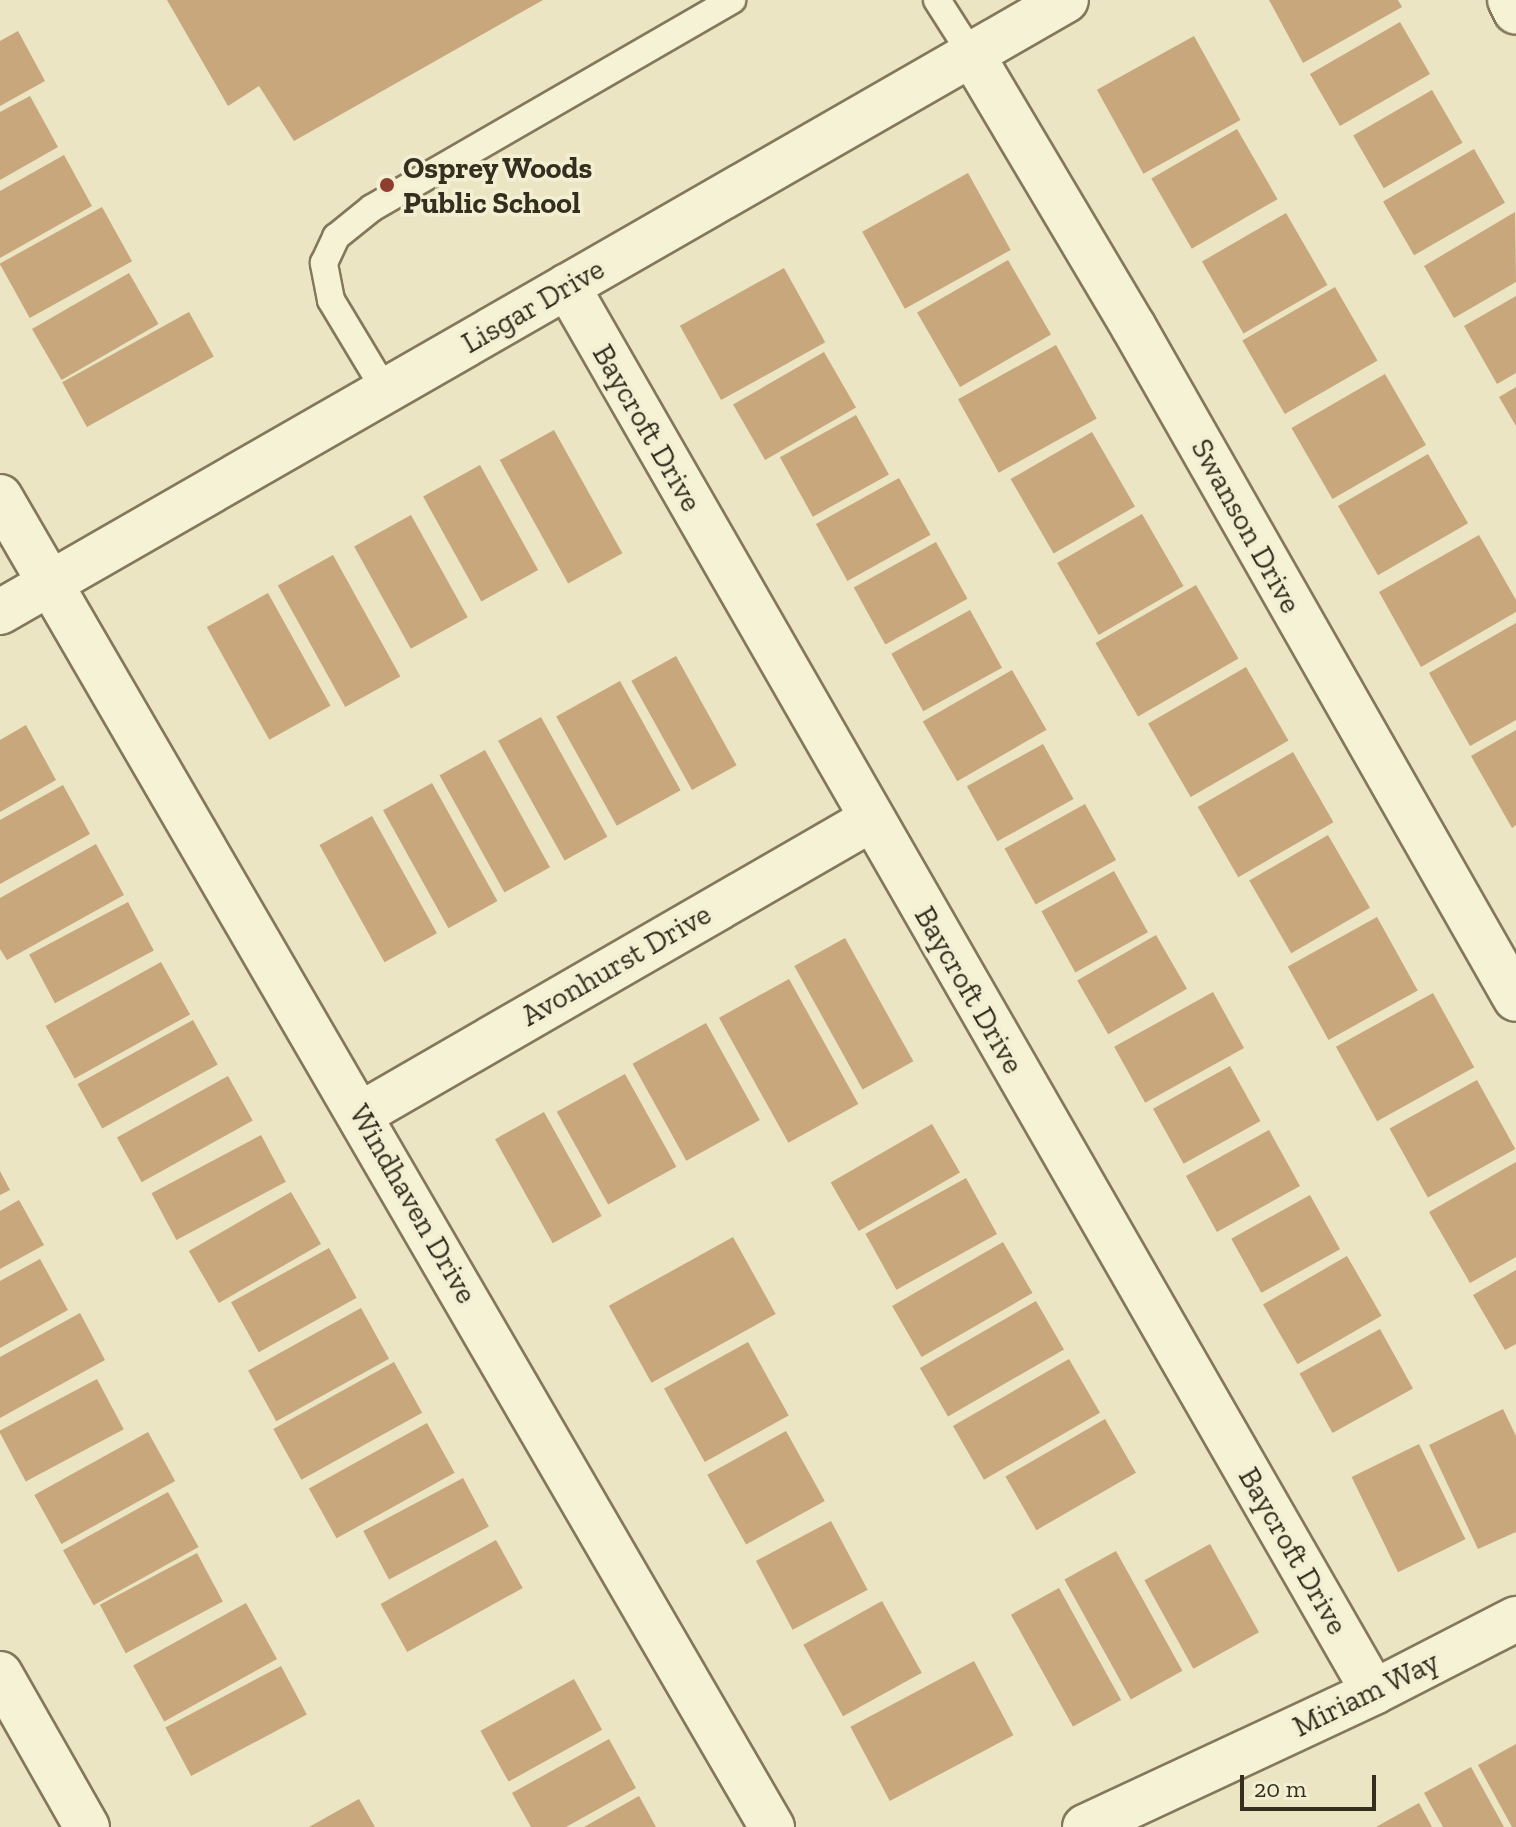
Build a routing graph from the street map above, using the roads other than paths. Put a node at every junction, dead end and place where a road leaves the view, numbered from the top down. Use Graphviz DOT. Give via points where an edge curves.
graph roads {
  1 [pos="732,0"];
  2 [pos="937,0"];
  3 [pos="1066,0"];
  4 [pos="1510,0"];
  5 [pos="1516,12"];
  6 [pos="972,55"];
  7 [pos="567,286"];
  8 [pos="385,390"];
  9 [pos="0,497"];
  10 [pos="52,582"];
  11 [pos="0,612"];
  12 [pos="872,819"];
  13 [pos="1516,999"];
  14 [pos="361,1114"];
  15 [pos="1516,1619"];
  16 [pos="0,1674"];
  17 [pos="1374,1692"];
  18 [pos="87,1827"];
  19 [pos="772,1827"];
  20 [pos="1085,1827"];
  1 -- 8 [label="lane" via="372,208 336,237 324,263 331,300"];
  2 -- 6 [label="lane"];
  3 -- 6 [label="street, Lisgar Drive"];
  4 -- 5 [label="street"];
  6 -- 7 [label="street, Lisgar Drive"];
  6 -- 13 [label="street, Swanson Drive" via="1133,326"];
  7 -- 8 [label="street, Lisgar Drive"];
  7 -- 12 [label="street, Baycroft Drive"];
  8 -- 10 [label="street, Lisgar Drive"];
  9 -- 10 [label="street, Windhaven Drive"];
  10 -- 11 [label="street, Lisgar Drive"];
  10 -- 14 [label="street, Windhaven Drive"];
  12 -- 14 [label="street, Avonhurst Drive"];
  12 -- 17 [label="street, Baycroft Drive"];
  14 -- 19 [label="street, Windhaven Drive"];
  15 -- 17 [label="street, Miriam Way"];
  16 -- 18 [label="street"];
  17 -- 20 [label="street, Miriam Way"];
}
